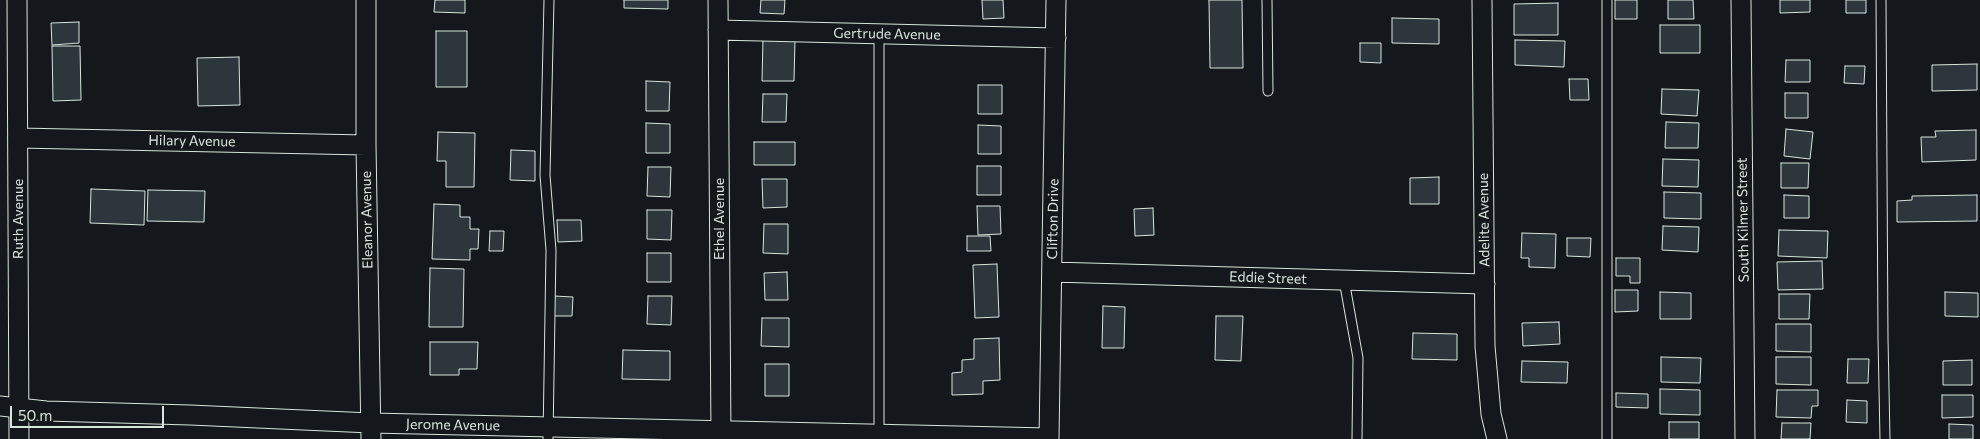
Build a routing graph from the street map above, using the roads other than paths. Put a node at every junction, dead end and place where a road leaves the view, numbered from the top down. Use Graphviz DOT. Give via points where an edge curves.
graph roads {
  1 [pos="17,0"];
  2 [pos="366,0"];
  3 [pos="549,0"];
  4 [pos="718,0"];
  5 [pos="1056,0"];
  6 [pos="1267,0"];
  7 [pos="1482,0"];
  8 [pos="1607,0"];
  9 [pos="1741,0"];
  10 [pos="1880,0"];
  11 [pos="718,30"];
  12 [pos="879,35"];
  13 [pos="1056,38"];
  14 [pos="1268,91"];
  15 [pos="18,138"];
  16 [pos="366,144"];
  17 [pos="1052,272"];
  18 [pos="1344,280"];
  19 [pos="1485,284"];
  20 [pos="0,406"];
  21 [pos="19,408"];
  22 [pos="371,431"];
  23 [pos="548,433"];
  24 [pos="721,435"];
  25 [pos="879,437"];
  26 [pos="19,439"];
  27 [pos="1050,439"];
  28 [pos="1056,439"];
  29 [pos="1357,439"];
  30 [pos="1497,439"];
  31 [pos="1607,439"];
  32 [pos="1745,439"];
  33 [pos="1885,439"];
  1 -- 15 [label="street, Ruth Avenue"];
  2 -- 16 [label="street, Eleanor Avenue"];
  3 -- 23 [label="lane" via="545,176 551,250"];
  4 -- 11 [label="street, Ethel Avenue"];
  5 -- 13 [label="street, Clifton Drive"];
  6 -- 14 [label="lane"];
  7 -- 19 [label="street, Adelite Avenue"];
  8 -- 31 [label="lane"];
  9 -- 32 [label="street, South Kilmer Street"];
  10 -- 33 [label="lane"];
  11 -- 12 [label="street, Gertrude Avenue"];
  11 -- 24 [label="street, Ethel Avenue"];
  12 -- 13 [label="street, Gertrude Avenue"];
  12 -- 25 [label="lane"];
  13 -- 17 [label="street, Clifton Drive"];
  15 -- 16 [label="street, Hilary Avenue"];
  15 -- 21 [label="street, Ruth Avenue"];
  16 -- 22 [label="street, Eleanor Avenue"];
  17 -- 18 [label="street, Eddie Street"];
  17 -- 27 [label="street, Clifton Drive"];
  18 -- 19 [label="street, Eddie Street"];
  18 -- 29 [label="lane" via="1358,358"];
  19 -- 30 [label="street, Adelite Avenue" via="1487,383"];
  20 -- 21 [label="street, Jerome Avenue"];
  21 -- 22 [label="street, Jerome Avenue" via="46,412 190,414"];
  21 -- 26 [label="street, Ruth Avenue"];
  22 -- 23 [label="street, Jerome Avenue"];
  23 -- 24 [label="street, Jerome Avenue"];
  24 -- 25 [label="street, Jerome Avenue"];
  25 -- 27 [label="street, Jerome Avenue"];
  27 -- 28 [label="lane, Jerome Avenue"];
}
